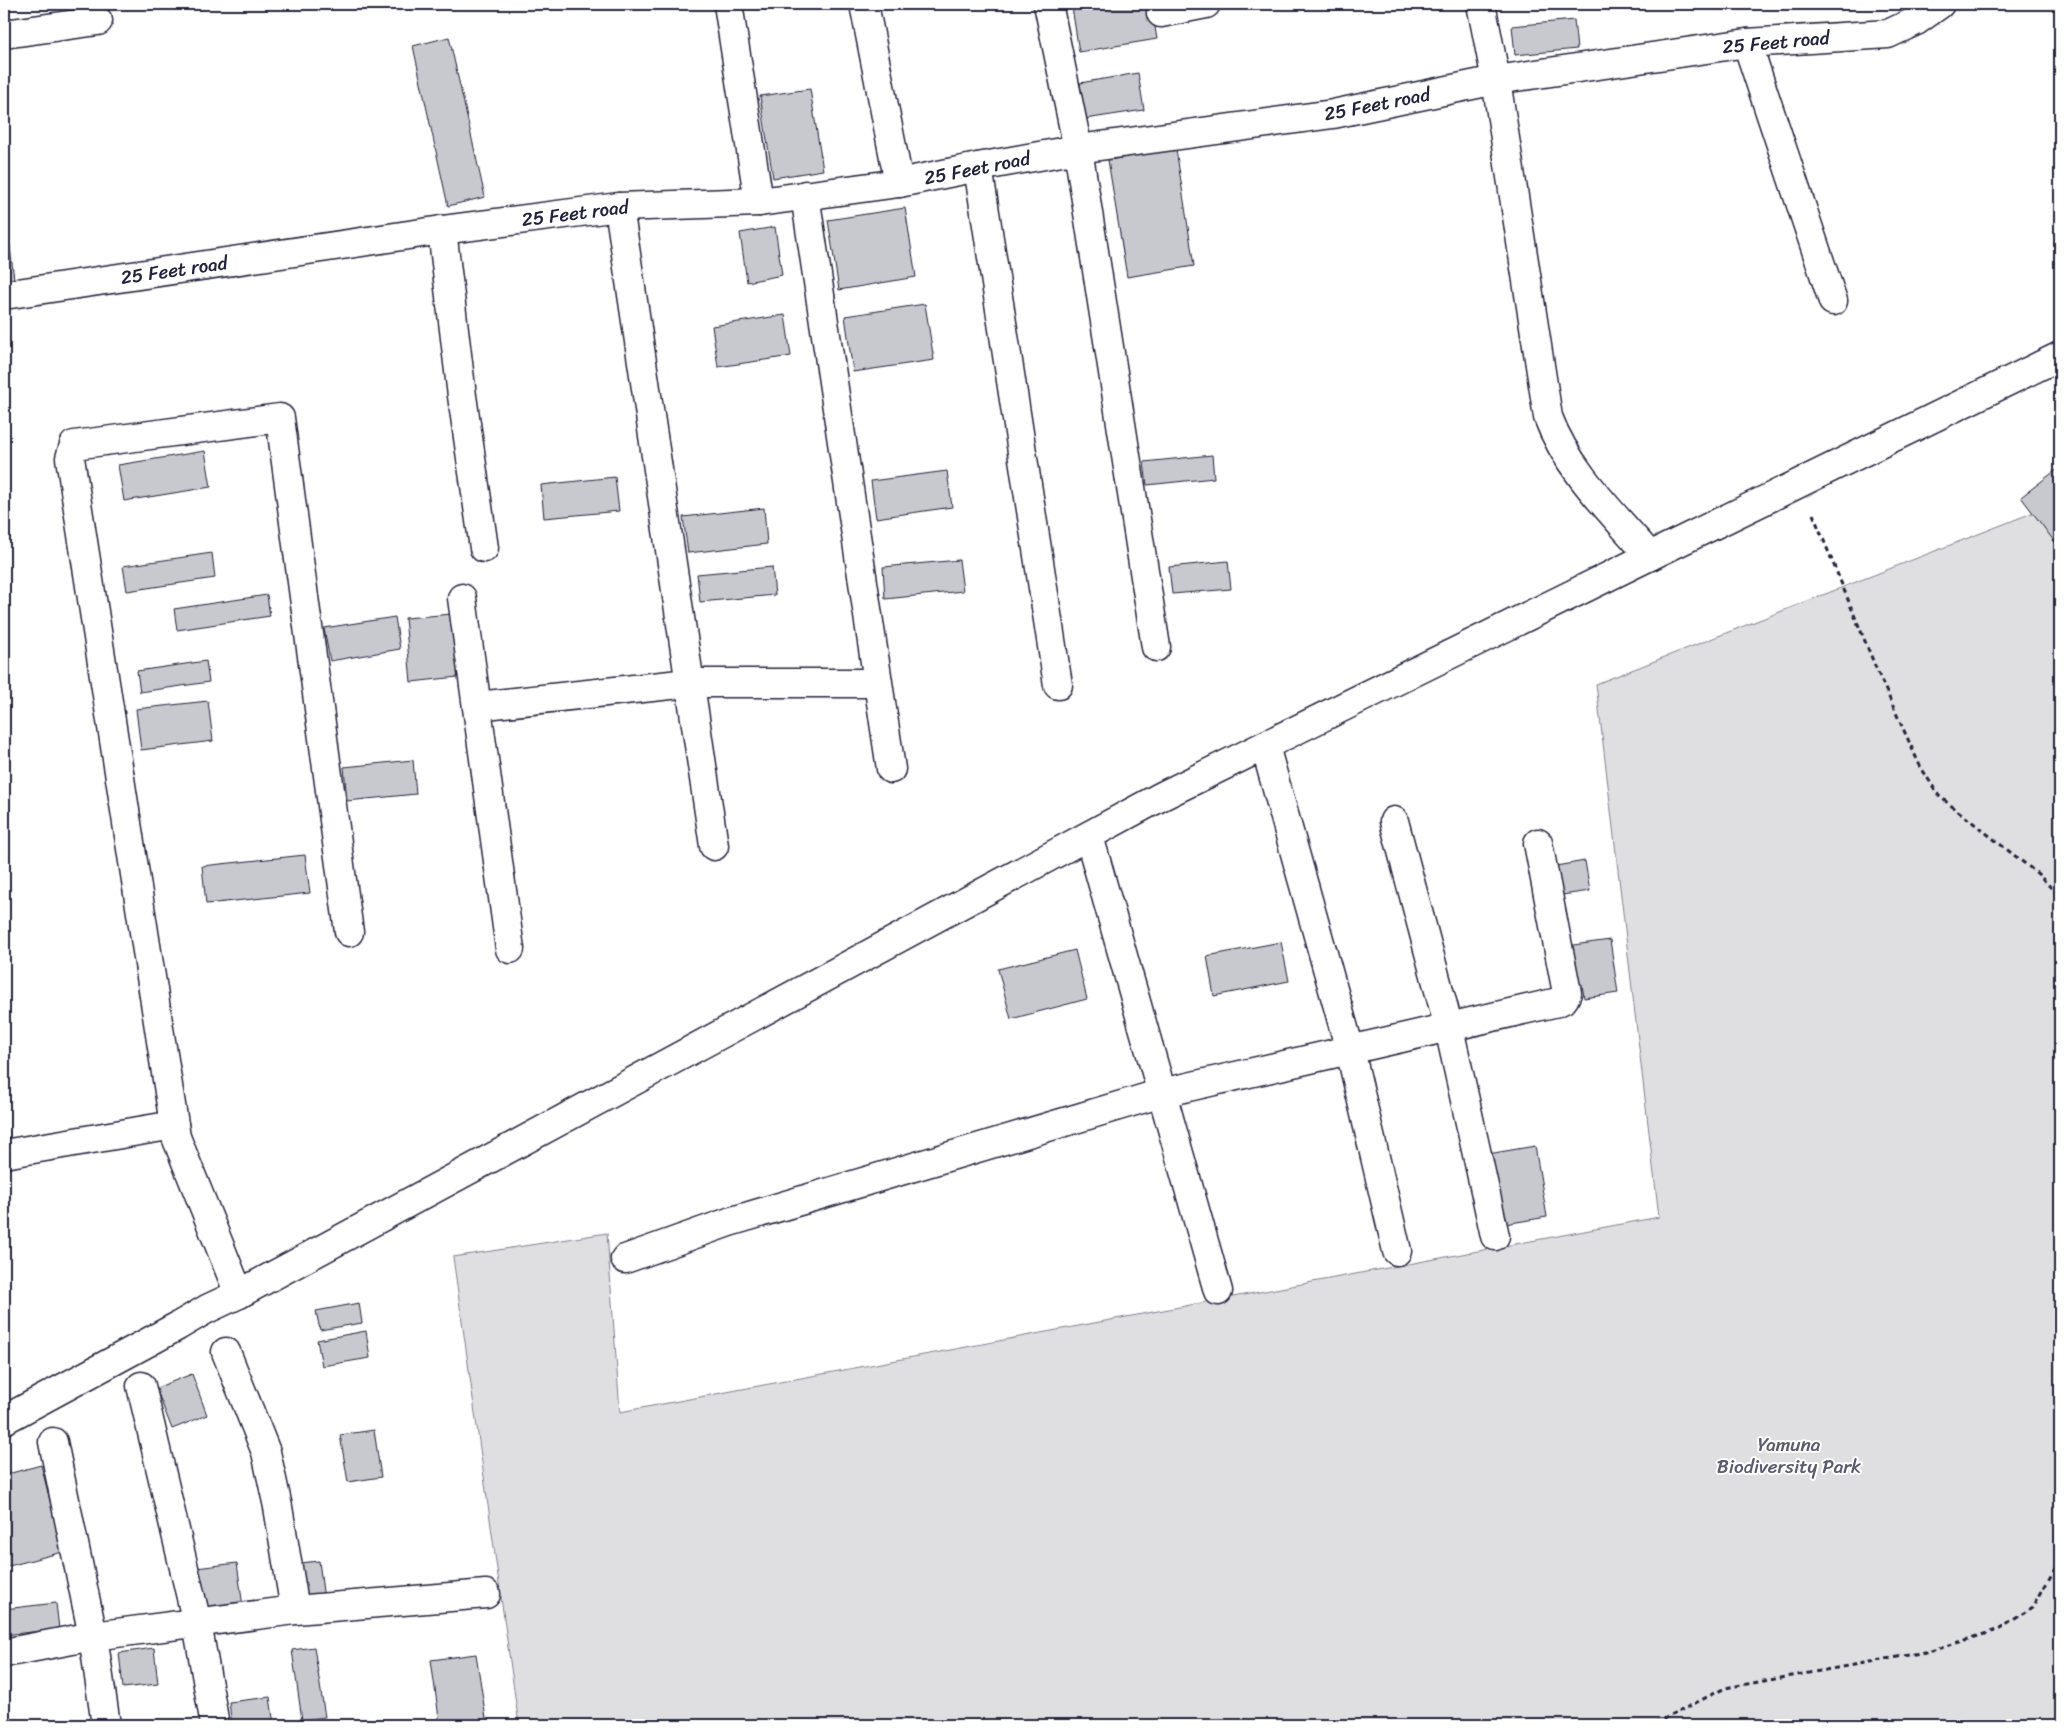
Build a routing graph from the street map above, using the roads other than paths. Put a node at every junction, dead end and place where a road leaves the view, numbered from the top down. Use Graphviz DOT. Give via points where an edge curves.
graph roads {
  1 [pos="728,4"];
  2 [pos="864,4"];
  3 [pos="1048,4"];
  4 [pos="1206,4"];
  5 [pos="1481,4"];
  6 [pos="1940,4"];
  7 [pos="1161,13"];
  8 [pos="98,21"];
  9 [pos="4,34"];
  10 [pos="1747,43"];
  11 [pos="1496,80"];
  12 [pos="1078,149"];
  13 [pos="978,166"];
  14 [pos="899,183"];
  15 [pos="805,195"];
  16 [pos="759,202"];
  17 [pos="619,207"];
  18 [pos="442,230"];
  19 [pos="4,295"];
  20 [pos="1833,301"];
  21 [pos="2060,356"];
  22 [pos="484,548"];
  23 [pos="1650,556"];
  24 [pos="462,598"];
  25 [pos="1156,647"];
  26 [pos="690,683"];
  27 [pos="877,683"];
  28 [pos="1058,685"];
  29 [pos="477,706"];
  30 [pos="1265,746"];
  31 [pos="891,770"];
  32 [pos="1394,821"];
  33 [pos="1089,836"];
  34 [pos="1538,843"];
  35 [pos="714,846"];
  36 [pos="349,932"];
  37 [pos="510,949"];
  38 [pos="1449,1028"];
  39 [pos="1350,1050"];
  40 [pos="1162,1093"];
  41 [pos="178,1140"];
  42 [pos="4,1154"];
  43 [pos="1495,1236"];
  44 [pos="1397,1251"];
  45 [pos="625,1259"];
  46 [pos="1218,1291"];
  47 [pos="239,1294"];
  48 [pos="226,1352"];
  49 [pos="141,1386"];
  50 [pos="7,1412"];
  51 [pos="53,1442"];
  52 [pos="486,1594"];
  53 [pos="296,1610"];
  54 [pos="197,1623"];
  55 [pos="93,1636"];
  56 [pos="4,1652"];
  57 [pos="106,1725"];
  58 [pos="215,1725"];
  1 -- 16 [label="street"];
  2 -- 14 [label="street"];
  3 -- 12 [label="street"];
  4 -- 7 [label="street"];
  5 -- 11 [label="street"];
  6 -- 10 [label="street, 25 Feet road" via="1916,21 1888,34"];
  8 -- 9 [label="street"];
  10 -- 11 [label="street, 25 Feet road"];
  10 -- 20 [label="street"];
  11 -- 12 [label="street, 25 Feet road" via="1332,114"];
  11 -- 23 [label="street" via="1548,417 1556,439 1583,479"];
  12 -- 13 [label="street, 25 Feet road"];
  12 -- 25 [label="street"];
  13 -- 14 [label="street, 25 Feet road"];
  13 -- 28 [label="street"];
  14 -- 15 [label="street, 25 Feet road"];
  15 -- 16 [label="street, 25 Feet road"];
  15 -- 27 [label="street"];
  16 -- 17 [label="street, 25 Feet road"];
  17 -- 18 [label="street, 25 Feet road"];
  17 -- 26 [label="street"];
  18 -- 19 [label="street, 25 Feet road"];
  18 -- 22 [label="street"];
  21 -- 23 [label="street"];
  23 -- 30 [label="street"];
  24 -- 29 [label="street"];
  26 -- 27 [label="street"];
  26 -- 29 [label="street"];
  26 -- 35 [label="street"];
  27 -- 31 [label="street"];
  29 -- 37 [label="street"];
  30 -- 33 [label="street"];
  30 -- 39 [label="street"];
  32 -- 38 [label="street"];
  33 -- 40 [label="street"];
  33 -- 47 [label="street"];
  34 -- 38 [label="street" via="1567,993 1558,1002"];
  36 -- 41 [label="street" via="280,418 74,445 70,458"];
  38 -- 39 [label="street"];
  38 -- 43 [label="street"];
  39 -- 40 [label="street"];
  39 -- 44 [label="street"];
  40 -- 45 [label="street" via="729,1222"];
  40 -- 46 [label="street"];
  41 -- 42 [label="street"];
  41 -- 47 [label="street"];
  47 -- 50 [label="street"];
  48 -- 53 [label="street" via="266,1452"];
  49 -- 54 [label="street"];
  51 -- 55 [label="street"];
  52 -- 53 [label="street"];
  53 -- 54 [label="street"];
  54 -- 55 [label="street"];
  54 -- 58 [label="street"];
  55 -- 56 [label="street"];
  55 -- 57 [label="street"];
}
